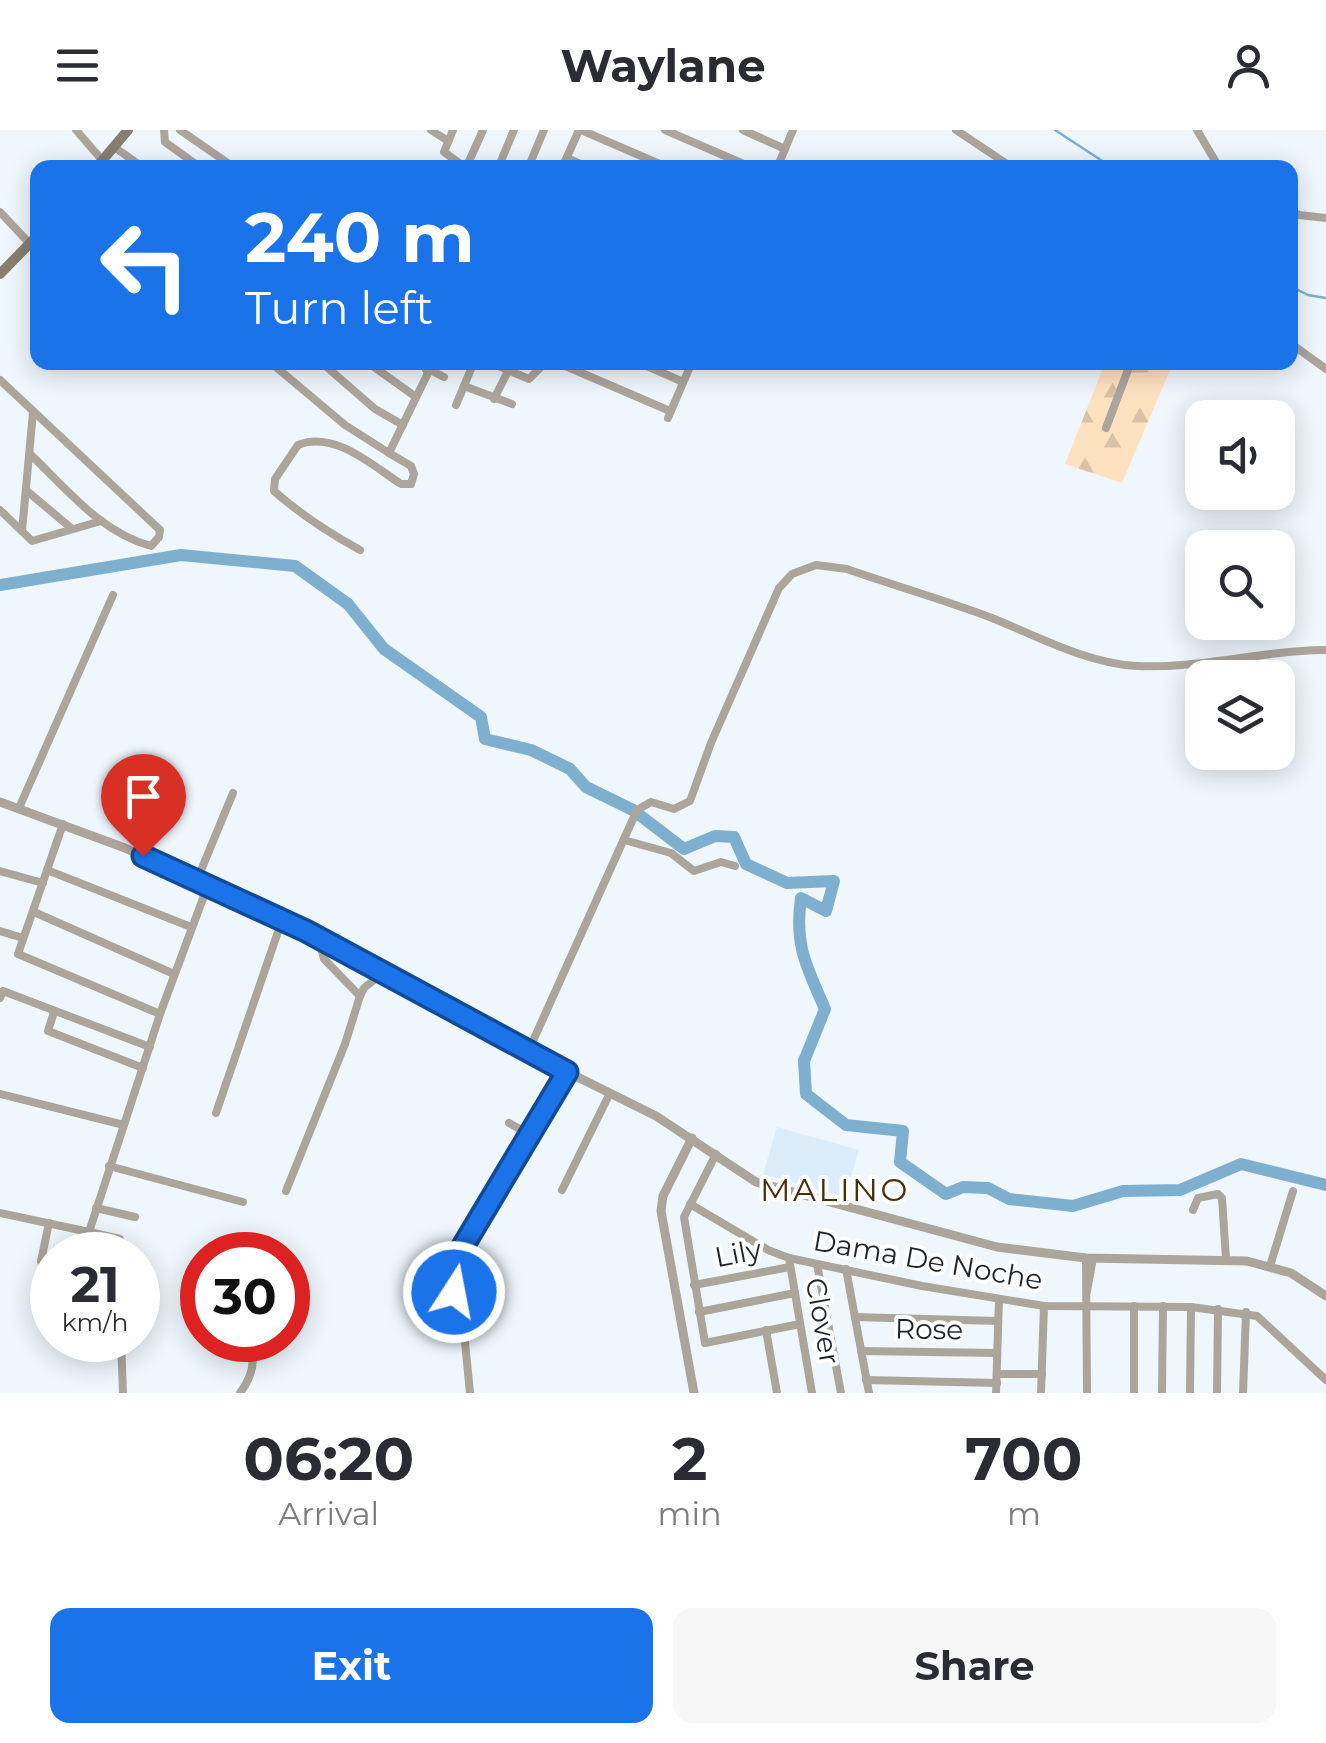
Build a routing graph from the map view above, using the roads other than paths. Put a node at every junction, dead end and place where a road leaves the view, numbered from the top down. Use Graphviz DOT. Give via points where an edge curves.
graph roads {
  1 [pos="76,130"];
  2 [pos="128,130"];
  3 [pos="164,130"];
  4 [pos="180,130"];
  5 [pos="431,130"];
  6 [pos="453,130"];
  7 [pos="483,130"];
  8 [pos="514,130"];
  9 [pos="544,130"];
  10 [pos="580,130"];
  11 [pos="665,130"];
  12 [pos="742,130"];
  13 [pos="794,130"];
  14 [pos="956,130"];
  15 [pos="1197,130"];
  16 [pos="448,141"];
  17 [pos="114,146"];
  18 [pos="785,149"];
  19 [pos="567,158"];
  20 [pos="96,160"];
  21 [pos="102,160"];
  22 [pos="130,160"];
  23 [pos="190,160"];
  24 [pos="223,160"];
  25 [pos="454,160"];
  26 [pos="470,160"];
  27 [pos="501,160"];
  28 [pos="531,160"];
  29 [pos="571,160"];
  30 [pos="650,160"];
  31 [pos="734,160"];
  32 [pos="780,160"];
  33 [pos="1000,160"];
  34 [pos="1215,160"];
  35 [pos="0,212"];
  36 [pos="1298,215"];
  37 [pos="1326,218"];
  38 [pos="30,237"];
  39 [pos="30,244"];
  40 [pos="0,274"];
  41 [pos="1298,349"];
  42 [pos="1326,369"];
  43 [pos="279,370"];
  44 [pos="330,370"];
  45 [pos="378,370"];
  46 [pos="424,370"];
  47 [pos="431,370"];
  48 [pos="471,370"];
  49 [pos="538,370"];
  50 [pos="573,370"];
  51 [pos="656,370"];
  52 [pos="688,370"];
  53 [pos="1128,370"];
  54 [pos="508,371"];
  55 [pos="444,378"];
  56 [pos="0,380"];
  57 [pos="683,382"];
  58 [pos="464,386"];
  59 [pos="12,392"];
  60 [pos="416,397"];
  61 [pos="494,399"];
  62 [pos="0,400"];
  63 [pos="512,404"];
  64 [pos="456,406"];
  65 [pos="33,412"];
  66 [pos="403,425"];
  67 [pos="1106,428"];
  68 [pos="389,453"];
  69 [pos="30,454"];
  70 [pos="27,491"];
  71 [pos="0,510"];
  72 [pos="101,521"];
  73 [pos="71,528"];
  74 [pos="22,532"];
  75 [pos="360,550"];
  76 [pos="113,596"];
  77 [pos="1326,650"];
  78 [pos="233,793"];
  79 [pos="0,802"];
  80 [pos="18,808"];
  81 [pos="64,824"];
  82 [pos="624,840"];
  83 [pos="735,866"];
  84 [pos="48,870"];
  85 [pos="0,871"];
  86 [pos="197,880"];
  87 [pos="43,882"];
  88 [pos="208,885"];
  89 [pos="34,912"];
  90 [pos="282,920"];
  91 [pos="191,926"];
  92 [pos="0,931"];
  93 [pos="23,938"];
  94 [pos="328,942"];
  95 [pos="369,964"];
  96 [pos="384,972"];
  97 [pos="174,974"];
  98 [pos="362,992"];
  99 [pos="0,998"];
  100 [pos="54,1012"];
  101 [pos="160,1014"];
  102 [pos="150,1047"];
  103 [pos="528,1052"];
  104 [pos="143,1068"];
  105 [pos="567,1072"];
  106 [pos="610,1093"];
  107 [pos="0,1094"];
  108 [pos="216,1113"];
  109 [pos="509,1123"];
  110 [pos="124,1125"];
  111 [pos="532,1136"];
  112 [pos="692,1138"];
  113 [pos="716,1154"];
  114 [pos="109,1166"];
  115 [pos="286,1190"];
  116 [pos="562,1190"];
  117 [pos="1277,1197"];
  118 [pos="243,1202"];
  119 [pos="690,1204"];
  120 [pos="96,1208"];
  121 [pos="1194,1210"];
  122 [pos="0,1213"];
  123 [pos="135,1218"];
  124 [pos="49,1223"];
  125 [pos="47,1232"];
  126 [pos="89,1232"];
  127 [pos="1226,1259"];
  128 [pos="790,1262"];
  129 [pos="1089,1262"];
  130 [pos="818,1264"];
  131 [pos="1270,1266"];
  132 [pos="846,1269"];
  133 [pos="694,1284"];
  134 [pos="795,1293"];
  135 [pos="1326,1296"];
  136 [pos="999,1299"];
  137 [pos="1044,1306"];
  138 [pos="1087,1306"];
  139 [pos="1134,1306"];
  140 [pos="1163,1306"];
  141 [pos="1191,1307"];
  142 [pos="1218,1309"];
  143 [pos="699,1312"];
  144 [pos="1246,1312"];
  145 [pos="855,1317"];
  146 [pos="998,1320"];
  147 [pos="800,1324"];
  148 [pos="766,1330"];
  149 [pos="861,1351"];
  150 [pos="998,1353"];
  151 [pos="122,1362"];
  152 [pos="252,1362"];
  153 [pos="1042,1374"];
  154 [pos="866,1380"];
  155 [pos="1326,1380"];
  156 [pos="997,1383"];
  157 [pos="123,1393"];
  158 [pos="240,1393"];
  159 [pos="470,1393"];
  160 [pos="694,1393"];
  161 [pos="777,1393"];
  162 [pos="812,1393"];
  163 [pos="841,1393"];
  164 [pos="868,1393"];
  165 [pos="1041,1393"];
  166 [pos="1087,1393"];
  167 [pos="1134,1393"];
  168 [pos="1162,1393"];
  169 [pos="1190,1393"];
  170 [pos="1217,1393"];
  171 [pos="1243,1393"];
  1 -- 20 [label="street"];
  2 -- 17 [label="main road"];
  3 -- 23 [label="street" via="164,142"];
  4 -- 24 [label="street"];
  5 -- 16 [label="street"];
  6 -- 16 [label="street"];
  7 -- 26 [label="street"];
  8 -- 27 [label="street"];
  9 -- 28 [label="street"];
  10 -- 19 [label="street"];
  10 -- 30 [label="street"];
  11 -- 31 [label="street"];
  12 -- 18 [label="street"];
  13 -- 18 [label="street"];
  14 -- 33 [label="street"];
  15 -- 34 [label="street"];
  16 -- 25 [label="street" via="445,154"];
  17 -- 21 [label="main road"];
  17 -- 22 [label="street"];
  18 -- 32 [label="street"];
  19 -- 29 [label="street"];
  35 -- 38 [label="street"];
  36 -- 37 [label="street"];
  39 -- 40 [label="main road"];
  41 -- 42 [label="street"];
  43 -- 68 [label="street" via="345,426"];
  44 -- 66 [label="street"];
  45 -- 60 [label="street"];
  46 -- 60 [label="street"];
  47 -- 55 [label="street"];
  48 -- 58 [label="street"];
  49 -- 54 [label="street" via="530,379"];
  50 -- 57 [label="street" via="669,414"];
  51 -- 57 [label="street"];
  52 -- 57 [label="street"];
  53 -- 67 [label="street"];
  54 -- 61 [label="street"];
  56 -- 59 [label="street"];
  58 -- 61 [label="street"];
  58 -- 64 [label="street"];
  59 -- 62 [label="street"];
  59 -- 65 [label="street"];
  60 -- 66 [label="street"];
  61 -- 63 [label="street"];
  65 -- 69 [label="street"];
  65 -- 72 [label="street" via="161,534 148,546"];
  66 -- 68 [label="street"];
  68 -- 75 [label="street" via="411,466 411,484 321,442 298,445 275,480 274,491 286,502"];
  69 -- 70 [label="street"];
  69 -- 72 [label="street"];
  70 -- 73 [label="street"];
  70 -- 74 [label="street"];
  71 -- 74 [label="street"];
  72 -- 73 [label="street"];
  73 -- 74 [label="street" via="34,541"];
  76 -- 80 [label="street"];
  77 -- 82 [label="street" via="1134,666 847,569 816,565 792,574 779,588 690,801 674,809 650,802 637,810"];
  78 -- 86 [label="street"];
  79 -- 80 [label="street"];
  80 -- 81 [label="street"];
  81 -- 84 [label="street"];
  81 -- 86 [label="street"];
  82 -- 83 [label="street" via="672,853 694,871 720,862"];
  82 -- 103 [label="street"];
  84 -- 87 [label="street"];
  84 -- 91 [label="street"];
  85 -- 87 [label="street"];
  86 -- 88 [label="street"];
  87 -- 89 [label="street"];
  88 -- 90 [label="street"];
  88 -- 91 [label="street"];
  89 -- 93 [label="street"];
  89 -- 97 [label="street"];
  90 -- 94 [label="street"];
  90 -- 108 [label="street"];
  91 -- 97 [label="street"];
  92 -- 93 [label="street"];
  93 -- 101 [label="street" via="18,954"];
  94 -- 95 [label="street"];
  94 -- 98 [label="street" via="324,959"];
  95 -- 96 [label="street"];
  95 -- 98 [label="street"];
  96 -- 98 [label="street"];
  96 -- 103 [label="street"];
  97 -- 101 [label="street"];
  98 -- 115 [label="street"];
  99 -- 100 [label="street" via="3,991"];
  100 -- 102 [label="street"];
  100 -- 104 [label="street" via="48,1031"];
  101 -- 102 [label="street"];
  102 -- 104 [label="street"];
  103 -- 105 [label="street"];
  104 -- 110 [label="street"];
  105 -- 106 [label="street"];
  105 -- 111 [label="street"];
  106 -- 112 [label="street"];
  106 -- 116 [label="street"];
  107 -- 110 [label="street"];
  109 -- 111 [label="street"];
  110 -- 114 [label="street"];
  111 -- 159 [label="street" via="451,1268"];
  112 -- 113 [label="street"];
  112 -- 160 [label="street" via="662,1211"];
  113 -- 119 [label="street"];
  113 -- 129 [label="street" via="763,1184 988,1245"];
  114 -- 118 [label="street"];
  114 -- 120 [label="street"];
  117 -- 131 [label="street" via="1291,1196"];
  119 -- 128 [label="street, Dama De Noche"];
  119 -- 133 [label="street" via="684,1222"];
  120 -- 123 [label="street"];
  120 -- 126 [label="street"];
  121 -- 127 [label="street" via="1198,1198 1222,1198"];
  122 -- 124 [label="street"];
  124 -- 125 [label="street"];
  124 -- 126 [label="street"];
  127 -- 129 [label="street"];
  127 -- 131 [label="street"];
  128 -- 130 [label="street, Dama De Noche"];
  128 -- 133 [label="street, Lily"];
  128 -- 134 [label="street, Clover"];
  129 -- 138 [label="street"];
  130 -- 132 [label="street, Dama De Noche"];
  130 -- 163 [label="street"];
  131 -- 135 [label="street"];
  132 -- 136 [label="street, Dama De Noche"];
  132 -- 145 [label="street"];
  133 -- 143 [label="street"];
  134 -- 143 [label="street"];
  134 -- 147 [label="street, Clover"];
  136 -- 137 [label="street, Dama De Noche"];
  136 -- 146 [label="street"];
  137 -- 138 [label="street, Dama De Noche"];
  137 -- 153 [label="street"];
  138 -- 139 [label="street, Dama De Noche"];
  138 -- 166 [label="street"];
  139 -- 140 [label="street, Dama De Noche"];
  139 -- 167 [label="street"];
  140 -- 141 [label="street, Dama De Noche"];
  140 -- 168 [label="street"];
  141 -- 142 [label="street, Dama De Noche"];
  141 -- 169 [label="street"];
  142 -- 144 [label="street, Dama De Noche"];
  142 -- 170 [label="street"];
  143 -- 148 [label="street" via="705,1343"];
  144 -- 155 [label="street"];
  144 -- 171 [label="street"];
  145 -- 146 [label="street"];
  145 -- 149 [label="street"];
  146 -- 150 [label="street"];
  147 -- 148 [label="street"];
  147 -- 162 [label="street, Clover"];
  148 -- 161 [label="street"];
  149 -- 150 [label="street, Rose"];
  149 -- 154 [label="street"];
  150 -- 156 [label="street"];
  151 -- 157 [label="street"];
  152 -- 158 [label="street" via="251,1380"];
  153 -- 156 [label="street"];
  153 -- 165 [label="street"];
  154 -- 156 [label="street"];
  154 -- 164 [label="street"];
}
